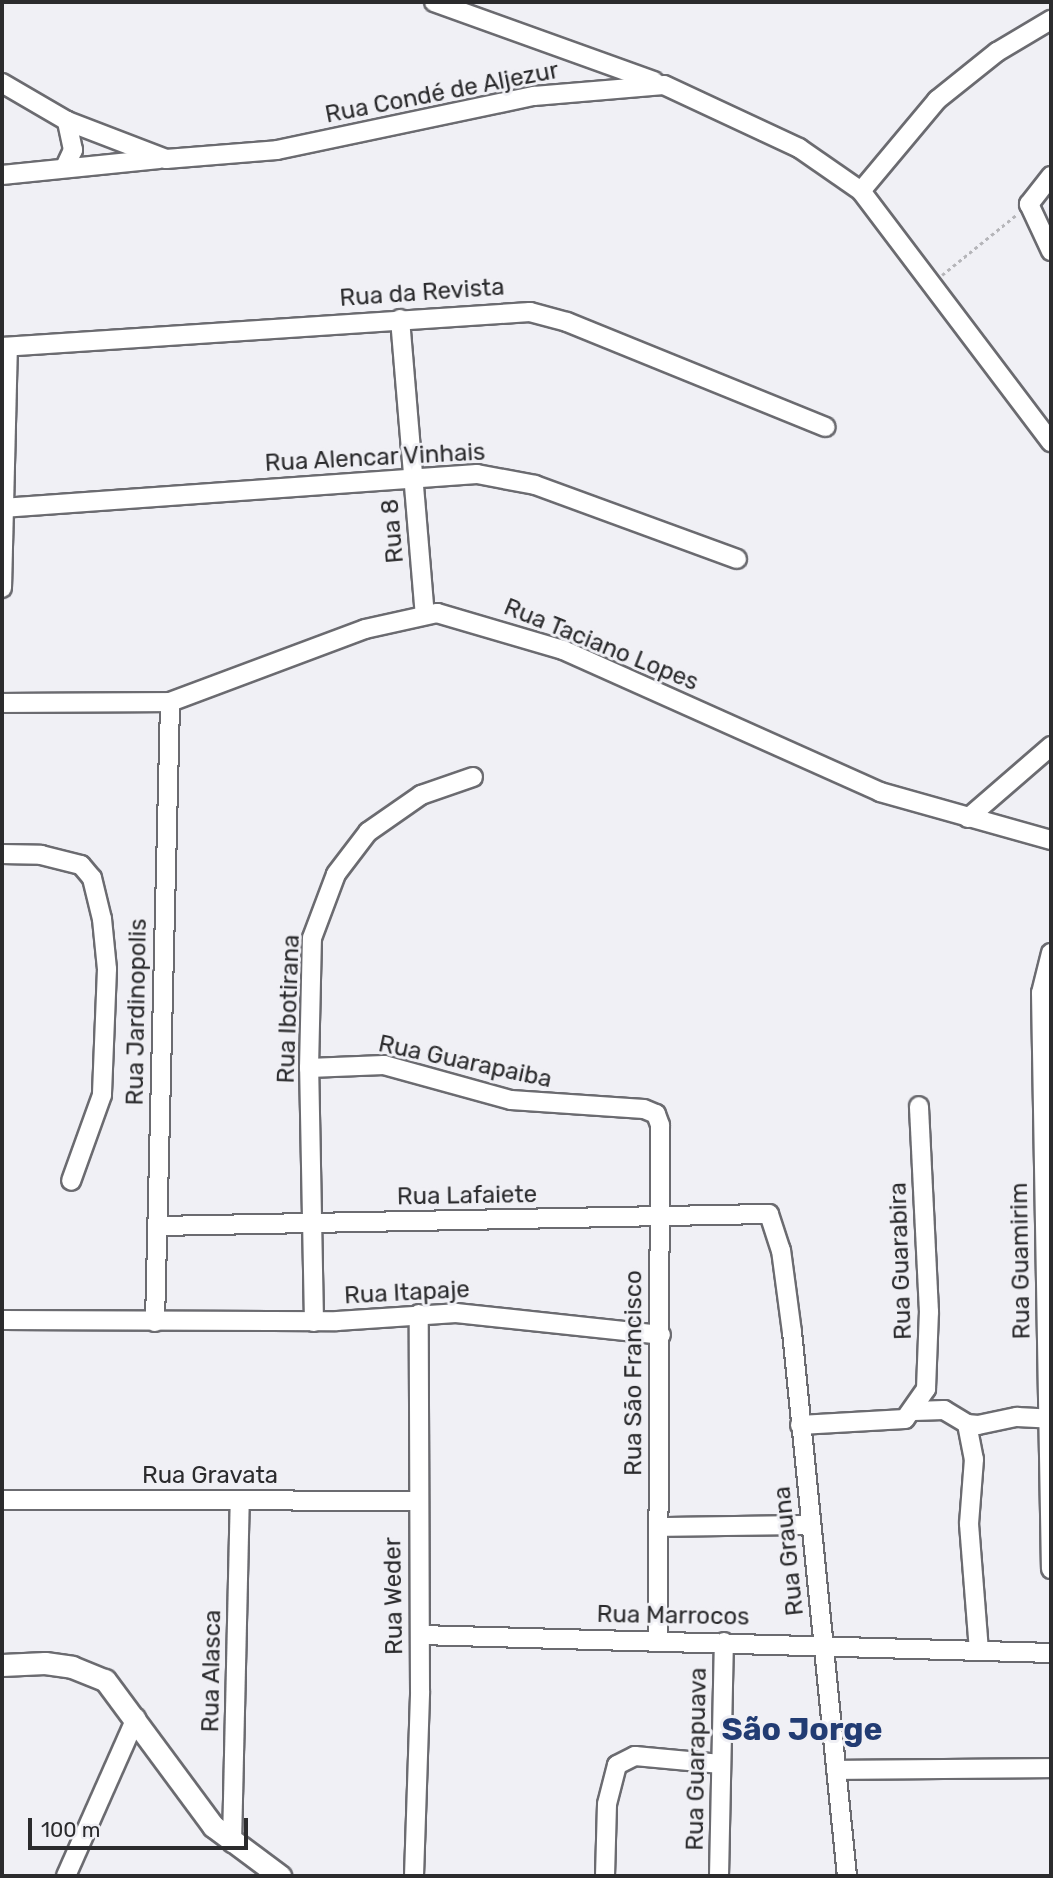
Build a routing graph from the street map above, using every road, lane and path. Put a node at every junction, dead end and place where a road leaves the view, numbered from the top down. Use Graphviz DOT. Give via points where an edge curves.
graph roads {
  1 [pos="434,2"];
  2 [pos="1051,20"];
  3 [pos="2,83"];
  4 [pos="664,85"];
  5 [pos="66,121"];
  6 [pos="166,159"];
  7 [pos="65,167"];
  8 [pos="2,175"];
  9 [pos="1051,176"];
  10 [pos="860,191"];
  11 [pos="1029,204"];
  12 [pos="1051,251"];
  13 [pos="933,283"];
  14 [pos="400,318"];
  15 [pos="5,347"];
  16 [pos="825,427"];
  17 [pos="1051,442"];
  18 [pos="412,475"];
  19 [pos="4,507"];
  20 [pos="737,559"];
  21 [pos="2,588"];
  22 [pos="425,614"];
  23 [pos="170,702"];
  24 [pos="2,703"];
  25 [pos="1051,746"];
  26 [pos="473,777"];
  27 [pos="968,818"];
  28 [pos="1051,840"];
  29 [pos="2,854"];
  30 [pos="1051,953"];
  31 [pos="309,1068"];
  32 [pos="919,1106"];
  33 [pos="652,1110"];
  34 [pos="71,1181"];
  35 [pos="657,1218"];
  36 [pos="775,1220"];
  37 [pos="316,1222"];
  38 [pos="158,1226"];
  39 [pos="419,1314"];
  40 [pos="2,1320"];
  41 [pos="155,1322"];
  42 [pos="314,1322"];
  43 [pos="661,1335"];
  44 [pos="914,1411"];
  45 [pos="1049,1420"];
  46 [pos="967,1424"];
  47 [pos="800,1425"];
  48 [pos="2,1500"];
  49 [pos="240,1501"];
  50 [pos="418,1501"];
  51 [pos="811,1525"];
  52 [pos="659,1528"];
  53 [pos="1051,1569"];
  54 [pos="420,1635"];
  55 [pos="659,1639"];
  56 [pos="724,1642"];
  57 [pos="825,1643"];
  58 [pos="979,1650"];
  59 [pos="1051,1653"];
  60 [pos="4,1668"];
  61 [pos="136,1718"];
  62 [pos="722,1765"];
  63 [pos="1051,1768"];
  64 [pos="836,1770"];
  65 [pos="232,1843"];
  66 [pos="255,1870"];
  67 [pos="66,1876"];
  68 [pos="280,1876"];
  69 [pos="414,1876"];
  70 [pos="605,1876"];
  71 [pos="719,1876"];
  72 [pos="848,1876"];
  1 -- 4 [label="street"];
  2 -- 10 [label="street" via="997,52 937,100"];
  3 -- 5 [label="street, Rua Condé de Aljezur"];
  4 -- 6 [label="street, Rua Condé de Aljezur" via="492,103 277,150"];
  4 -- 10 [label="street" via="799,148"];
  5 -- 6 [label="street, Rua Condé de Aljezur"];
  5 -- 7 [label="street" via="74,139"];
  6 -- 7 [label="street"];
  7 -- 8 [label="street"];
  9 -- 11 [label="street"];
  10 -- 13 [label="street"];
  11 -- 12 [label="street"];
  11 -- 13 [label="path"];
  13 -- 17 [label="street"];
  14 -- 15 [label="street, Rua da Revista"];
  14 -- 16 [label="street, Rua da Revista" via="501,311 541,314"];
  14 -- 18 [label="street, Rua 8"];
  15 -- 19 [label="street"];
  18 -- 19 [label="street, Rua Alencar Vinhais"];
  18 -- 20 [label="street, Rua Alencar Vinhais" via="477,474 522,481"];
  18 -- 22 [label="street, Rua 8"];
  19 -- 21 [label="street"];
  22 -- 23 [label="street, Rua Taciano Lopes" via="365,629"];
  22 -- 27 [label="street, Rua Taciano Lopes" via="476,621 563,650 880,793"];
  23 -- 24 [label="street, Rua Taciano Lopes"];
  23 -- 38 [label="street, Rua Jardinopolis"];
  25 -- 27 [label="street"];
  26 -- 31 [label="street, Rua Ibotirana" via="421,795 392,814 368,832 336,874 312,938"];
  27 -- 28 [label="street, Rua Taciano Lopes"];
  29 -- 34 [label="street" via="41,855 81,864 92,878 103,919 107,969 102,1095"];
  30 -- 45 [label="street, Rua Guamirim" via="1041,993"];
  31 -- 33 [label="street, Rua Guarapaiba" via="384,1065 511,1100"];
  31 -- 37 [label="street, Rua Ibotirana"];
  32 -- 44 [label="street, Rua Guarabira" via="928,1369 926,1389"];
  33 -- 35 [label="street, Rua São Francisco" via="660,1125"];
  35 -- 36 [label="street, Rua Lafaiete" via="762,1214"];
  35 -- 37 [label="street, Rua Lafaiete"];
  35 -- 43 [label="street, Rua São Francisco"];
  36 -- 47 [label="street, Rua Grauna"];
  37 -- 38 [label="street, Rua Lafaiete"];
  37 -- 42 [label="street, Rua Ibotirana"];
  38 -- 41 [label="street, Rua Jardinopolis"];
  39 -- 42 [label="street, Rua Itapaje"];
  39 -- 43 [label="street, Rua Itapaje" via="479,1314"];
  39 -- 50 [label="street, Rua Weder"];
  40 -- 41 [label="street, Rua Itapaje"];
  41 -- 42 [label="street, Rua Itapaje"];
  43 -- 52 [label="street, Rua São Francisco"];
  44 -- 46 [label="street" via="944,1410"];
  44 -- 47 [label="street" via="905,1419"];
  45 -- 46 [label="street" via="1017,1417"];
  45 -- 53 [label="street, Rua Guamirim"];
  46 -- 58 [label="street" via="974,1459 969,1524"];
  47 -- 51 [label="street, Rua Grauna"];
  48 -- 49 [label="street, Rua Gravata"];
  49 -- 50 [label="street, Rua Gravata"];
  49 -- 65 [label="street, Rua Alasca"];
  50 -- 54 [label="street, Rua Weder"];
  51 -- 52 [label="street"];
  51 -- 57 [label="street, Rua Grauna"];
  52 -- 55 [label="street, Rua São Francisco"];
  54 -- 55 [label="street, Rua Marrocos"];
  54 -- 69 [label="street, Rua Weder"];
  55 -- 56 [label="street, Rua Marrocos"];
  56 -- 57 [label="street, Rua Marrocos"];
  56 -- 62 [label="street, Rua Guarapuava"];
  57 -- 58 [label="street, Rua Marrocos"];
  57 -- 64 [label="street, Rua Grauna"];
  58 -- 59 [label="street, Rua Marrocos"];
  60 -- 61 [label="street" via="45,1663 100,1676"];
  61 -- 65 [label="street" via="197,1807"];
  61 -- 67 [label="street"];
  62 -- 70 [label="street" via="635,1756 617,1765 607,1804"];
  62 -- 71 [label="street, Rua Guarapuava"];
  63 -- 64 [label="street"];
  64 -- 72 [label="street, Rua Grauna"];
  65 -- 66 [label="street"];
  66 -- 68 [label="street"];
}
